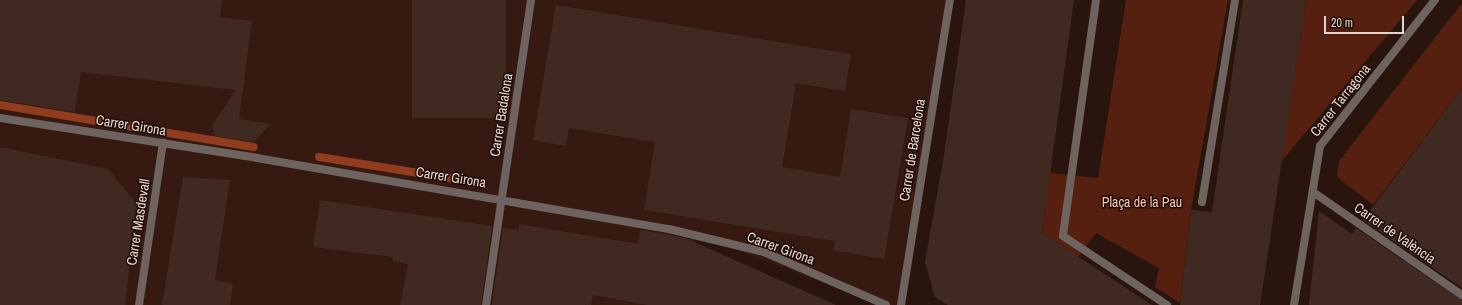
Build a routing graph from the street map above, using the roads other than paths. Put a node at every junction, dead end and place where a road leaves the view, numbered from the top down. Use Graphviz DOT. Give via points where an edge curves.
graph roads {
  1 [pos="531,0"];
  2 [pos="950,0"];
  3 [pos="1096,0"];
  4 [pos="1235,0"];
  5 [pos="1435,0"];
  6 [pos="0,118"];
  7 [pos="163,144"];
  8 [pos="1313,192"];
  9 [pos="502,198"];
  10 [pos="1202,202"];
  11 [pos="1462,295"];
  12 [pos="139,305"];
  13 [pos="486,305"];
  14 [pos="886,305"];
  15 [pos="900,305"];
  16 [pos="1167,305"];
  17 [pos="1294,305"];
  1 -- 9 [label="street, Carrer Badalona"];
  2 -- 15 [label="street, Carrer de Barcelona"];
  3 -- 16 [label="street" via="1063,236"];
  4 -- 10 [label="street"];
  5 -- 8 [label="street, Carrer Tarragona" via="1320,146"];
  6 -- 7 [label="street, Carrer Girona"];
  7 -- 9 [label="street, Carrer Girona"];
  7 -- 12 [label="street, Carrer Masdevall"];
  8 -- 11 [label="street, Carrer de València"];
  8 -- 17 [label="street, Carrer Tarragona"];
  9 -- 13 [label="street, Carrer Badalona"];
  9 -- 14 [label="street, Carrer Girona" via="669,229 764,252"];
}
